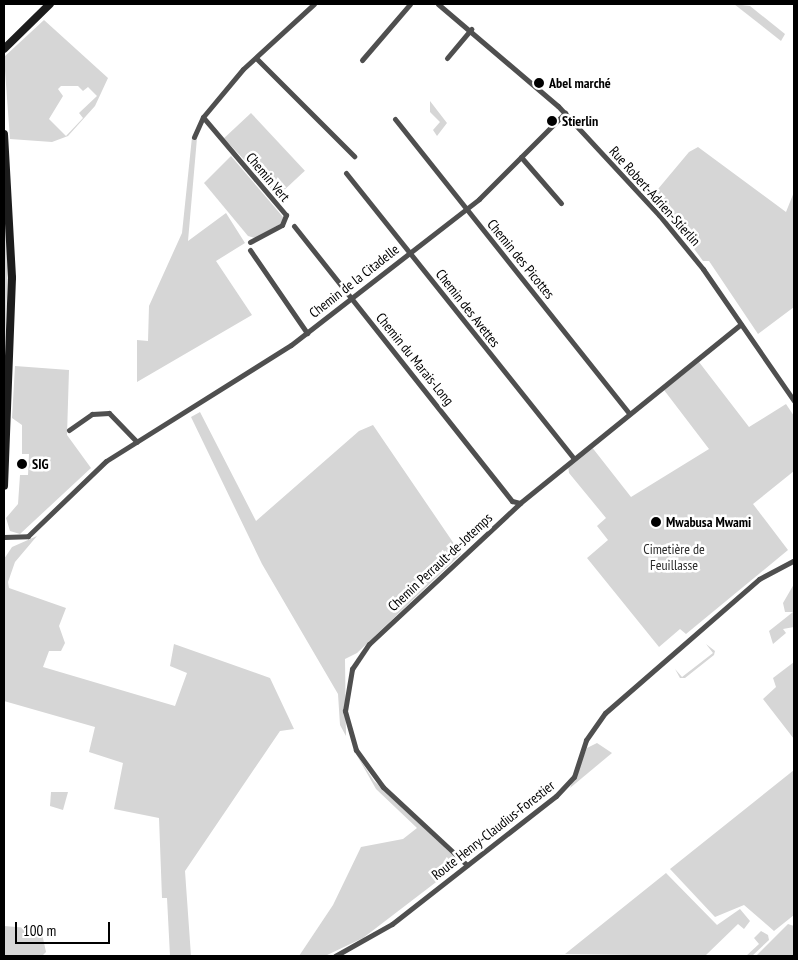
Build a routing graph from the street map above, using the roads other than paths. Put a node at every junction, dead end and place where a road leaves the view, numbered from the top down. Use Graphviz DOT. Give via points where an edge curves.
graph roads {
  1 [pos="50,4"];
  2 [pos="314,4"];
  3 [pos="410,4"];
  4 [pos="438,4"];
  5 [pos="472,29"];
  6 [pos="4,49"];
  7 [pos="256,58"];
  8 [pos="447,58"];
  9 [pos="362,60"];
  10 [pos="565,113"];
  11 [pos="203,117"];
  12 [pos="395,119"];
  13 [pos="4,134"];
  14 [pos="194,137"];
  15 [pos="354,156"];
  16 [pos="521,157"];
  17 [pos="346,173"];
  18 [pos="561,202"];
  19 [pos="465,208"];
  20 [pos="294,226"];
  21 [pos="250,242"];
  22 [pos="250,250"];
  23 [pos="409,252"];
  24 [pos="350,298"];
  25 [pos="741,324"];
  26 [pos="307,333"];
  27 [pos="794,401"];
  28 [pos="629,414"];
  29 [pos="69,430"];
  30 [pos="136,442"];
  31 [pos="573,457"];
  32 [pos="4,486"];
  33 [pos="520,503"];
  34 [pos="4,537"];
  35 [pos="794,560"];
  36 [pos="467,865"];
  37 [pos="335,956"];
  1 -- 6 [label="main road"];
  2 -- 7 [label="street"];
  3 -- 9 [label="street"];
  4 -- 5 [label="street, Rue Robert-Adrien-Stierlin"];
  5 -- 8 [label="street"];
  5 -- 10 [label="street, Rue Robert-Adrien-Stierlin"];
  7 -- 11 [label="street"];
  7 -- 15 [label="street"];
  10 -- 16 [label="street, Chemin de la Citadelle"];
  10 -- 25 [label="street, Rue Robert-Adrien-Stierlin" via="682,242"];
  11 -- 14 [label="street"];
  11 -- 21 [label="street, Chemin Vert" via="286,215 282,226"];
  12 -- 19 [label="street, Chemin des Picottes"];
  13 -- 32 [label="main road" via="12,278"];
  16 -- 18 [label="street"];
  16 -- 19 [label="street, Chemin de la Citadelle"];
  17 -- 23 [label="street, Chemin des Avettes"];
  19 -- 23 [label="street, Chemin de la Citadelle"];
  19 -- 28 [label="street, Chemin des Picottes"];
  20 -- 24 [label="street, Chemin du Marais-Long"];
  22 -- 26 [label="street"];
  23 -- 24 [label="street, Chemin de la Citadelle"];
  23 -- 31 [label="street, Chemin des Avettes"];
  24 -- 26 [label="street, Chemin de la Citadelle"];
  24 -- 33 [label="street, Chemin du Marais-Long" via="512,501"];
  25 -- 27 [label="street, Rue Robert-Adrien-Stierlin"];
  25 -- 28 [label="street, Chemin Perrault-de-Jotemps"];
  26 -- 30 [label="street, Chemin de la Citadelle" via="255,371"];
  28 -- 31 [label="street, Chemin Perrault-de-Jotemps"];
  29 -- 30 [label="street" via="92,414 109,413"];
  30 -- 34 [label="street, Chemin de la Citadelle" via="102,465 28,536"];
  31 -- 33 [label="street, Chemin Perrault-de-Jotemps"];
  33 -- 36 [label="street, Chemin Perrault-de-Jotemps" via="368,644 352,669 346,693 349,735 374,777"];
  35 -- 36 [label="street, Route Henry-Claudius-Forestier" via="754,583 605,714 591,731 568,784"];
  36 -- 37 [label="street, Route Henry-Claudius-Forestier" via="392,924"];
}
